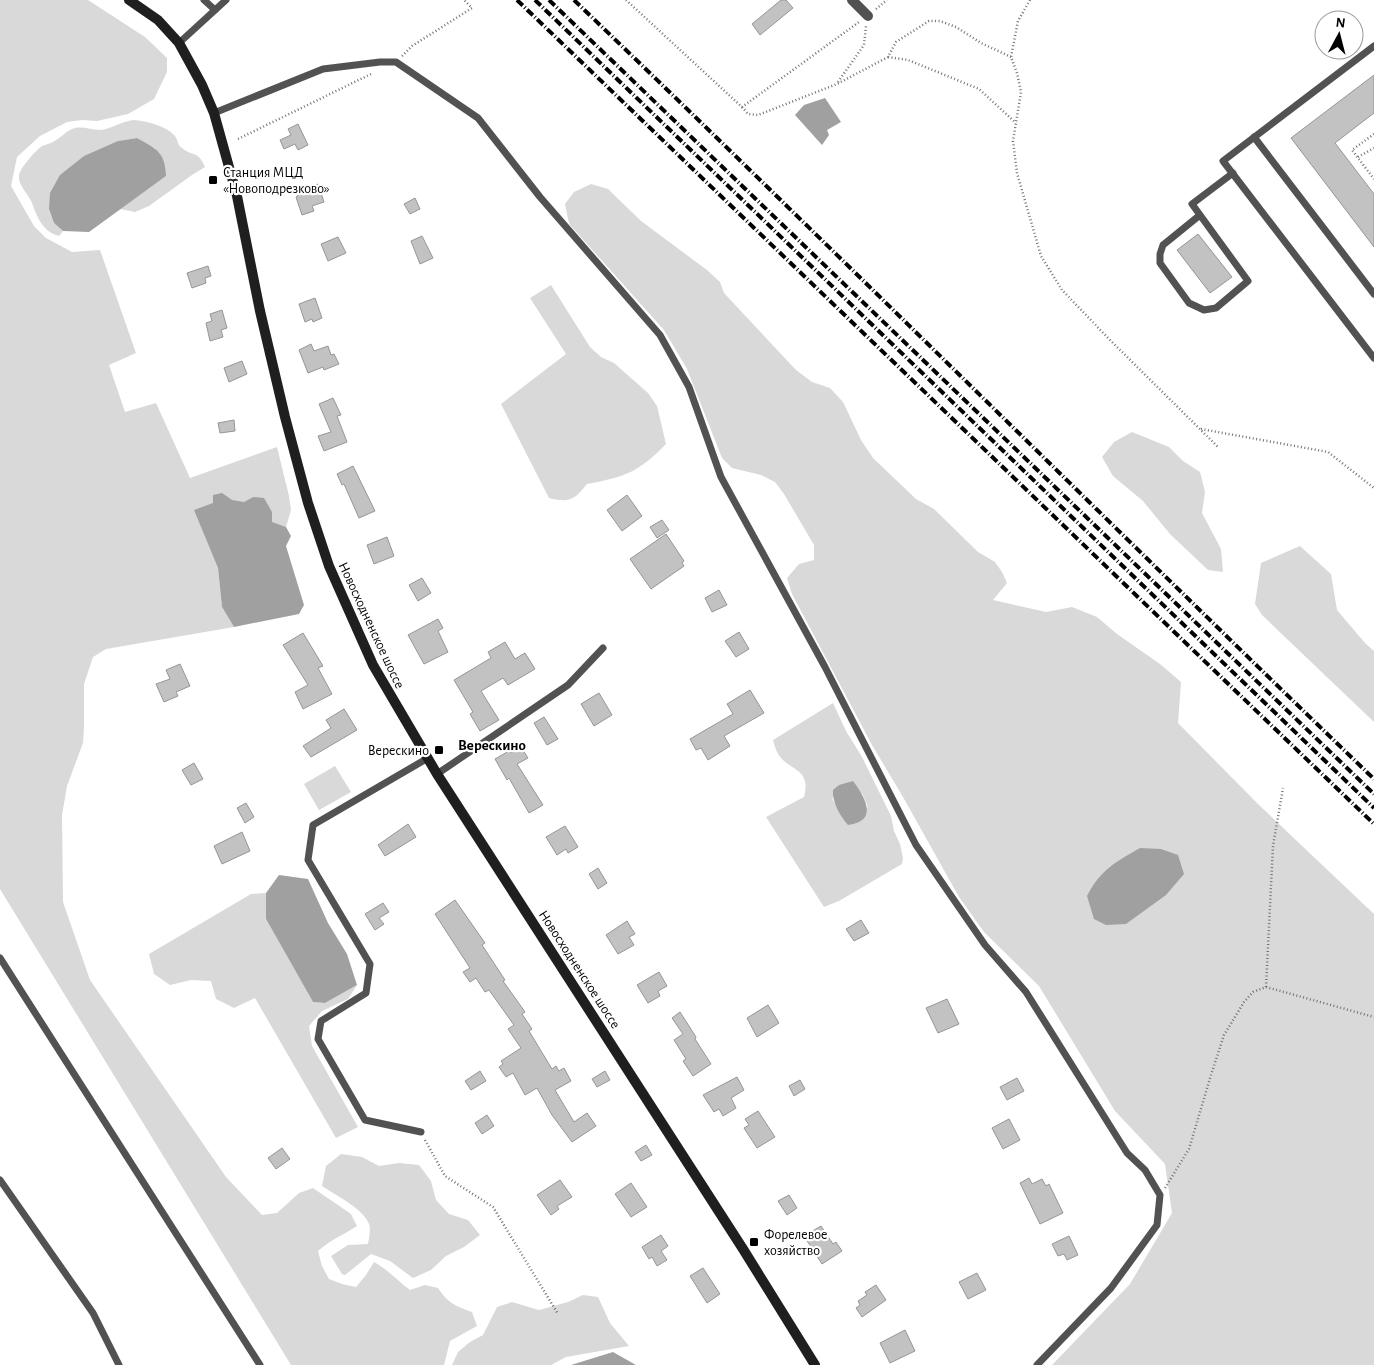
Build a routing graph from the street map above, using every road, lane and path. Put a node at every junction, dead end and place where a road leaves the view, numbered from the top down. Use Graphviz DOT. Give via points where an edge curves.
graph roads {
  1 [pos="129,0"];
  2 [pos="204,0"];
  3 [pos="226,0"];
  4 [pos="464,0"];
  5 [pos="626,0"];
  6 [pos="852,0"];
  7 [pos="887,0"];
  8 [pos="1030,0"];
  9 [pos="215,10"];
  10 [pos="868,16"];
  11 [pos="179,43"];
  12 [pos="1374,46"];
  13 [pos="888,57"];
  14 [pos="1011,57"];
  15 [pos="396,62"];
  16 [pos="378,70"];
  17 [pos="837,84"];
  18 [pos="742,107"];
  19 [pos="214,113"];
  20 [pos="1016,123"];
  21 [pos="1374,134"];
  22 [pos="1254,137"];
  23 [pos="238,139"];
  24 [pos="1374,148"];
  25 [pos="1358,157"];
  26 [pos="1232,173"];
  27 [pos="1374,179"];
  28 [pos="1200,215"];
  29 [pos="1374,294"];
  30 [pos="1374,358"];
  31 [pos="1200,429"];
  32 [pos="1219,448"];
  33 [pos="1374,488"];
  34 [pos="603,648"];
  35 [pos="428,758"];
  36 [pos="437,774"];
  37 [pos="1283,788"];
  38 [pos="0,958"];
  39 [pos="1266,987"];
  40 [pos="1374,1017"];
  41 [pos="421,1132"];
  42 [pos="0,1180"];
  43 [pos="1160,1195"];
  44 [pos="558,1314"];
  45 [pos="118,1365"];
  46 [pos="260,1365"];
  47 [pos="815,1365"];
  48 [pos="1037,1365"];
  1 -- 11 [label="main road, Новосходненское шоссе" via="158,20"];
  2 -- 9 [label="lane"];
  3 -- 9 [label="lane"];
  4 -- 15 [label="path" via="472,8 412,46"];
  5 -- 18 [label="path"];
  6 -- 10 [label="street"];
  7 -- 10 [label="path"];
  8 -- 14 [label="path" via="1018,21"];
  9 -- 11 [label="lane"];
  10 -- 17 [label="path" via="864,45"];
  10 -- 18 [label="path"];
  11 -- 19 [label="main road, Новосходненское шоссе"];
  12 -- 22 [label="lane"];
  13 -- 14 [label="path" via="896,42 929,21 940,21"];
  13 -- 17 [label="path"];
  13 -- 20 [label="path" via="908,60 979,89"];
  14 -- 20 [label="path" via="1021,92"];
  15 -- 19 [label="lane" via="323,69"];
  15 -- 43 [label="lane" via="478,118 540,197 660,335 689,387 721,477 916,845 985,945 1026,992 1127,1153 1145,1170"];
  16 -- 23 [label="path"];
  17 -- 18 [label="path" via="758,115 748,114"];
  19 -- 35 [label="main road, Новосходненское шоссе" via="237,196 285,417 328,566 373,665"];
  20 -- 31 [label="path" via="1013,141 1017,173 1041,256 1051,273 1062,290"];
  21 -- 25 [label="path" via="1352,150"];
  22 -- 26 [label="lane" via="1223,161"];
  22 -- 29 [label="lane"];
  24 -- 25 [label="path"];
  25 -- 27 [label="path"];
  26 -- 28 [label="lane" via="1192,204"];
  26 -- 30 [label="lane"];
  28 -- 28 [label="lane" via="1163,245 1160,263 1189,304 1204,310 1216,308 1248,282"];
  31 -- 32 [label="path"];
  31 -- 33 [label="path" via="1328,452"];
  34 -- 36 [label="lane" via="568,685"];
  35 -- 36 [label="main road, Новосходненское шоссе"];
  35 -- 41 [label="lane" via="313,825 308,860 370,964 366,993 321,1021 318,1039 365,1120"];
  36 -- 47 [label="main road, Новосходненское шоссе" via="691,1166"];
  37 -- 39 [label="path" via="1273,846"];
  38 -- 46 [label="lane"];
  39 -- 40 [label="path"];
  39 -- 43 [label="path" via="1253,992 1244,1002 1224,1034 1189,1149"];
  41 -- 44 [label="path" via="445,1176 493,1207"];
  42 -- 45 [label="lane" via="93,1313"];
  43 -- 48 [label="lane" via="1157,1225 1111,1288"];
}
